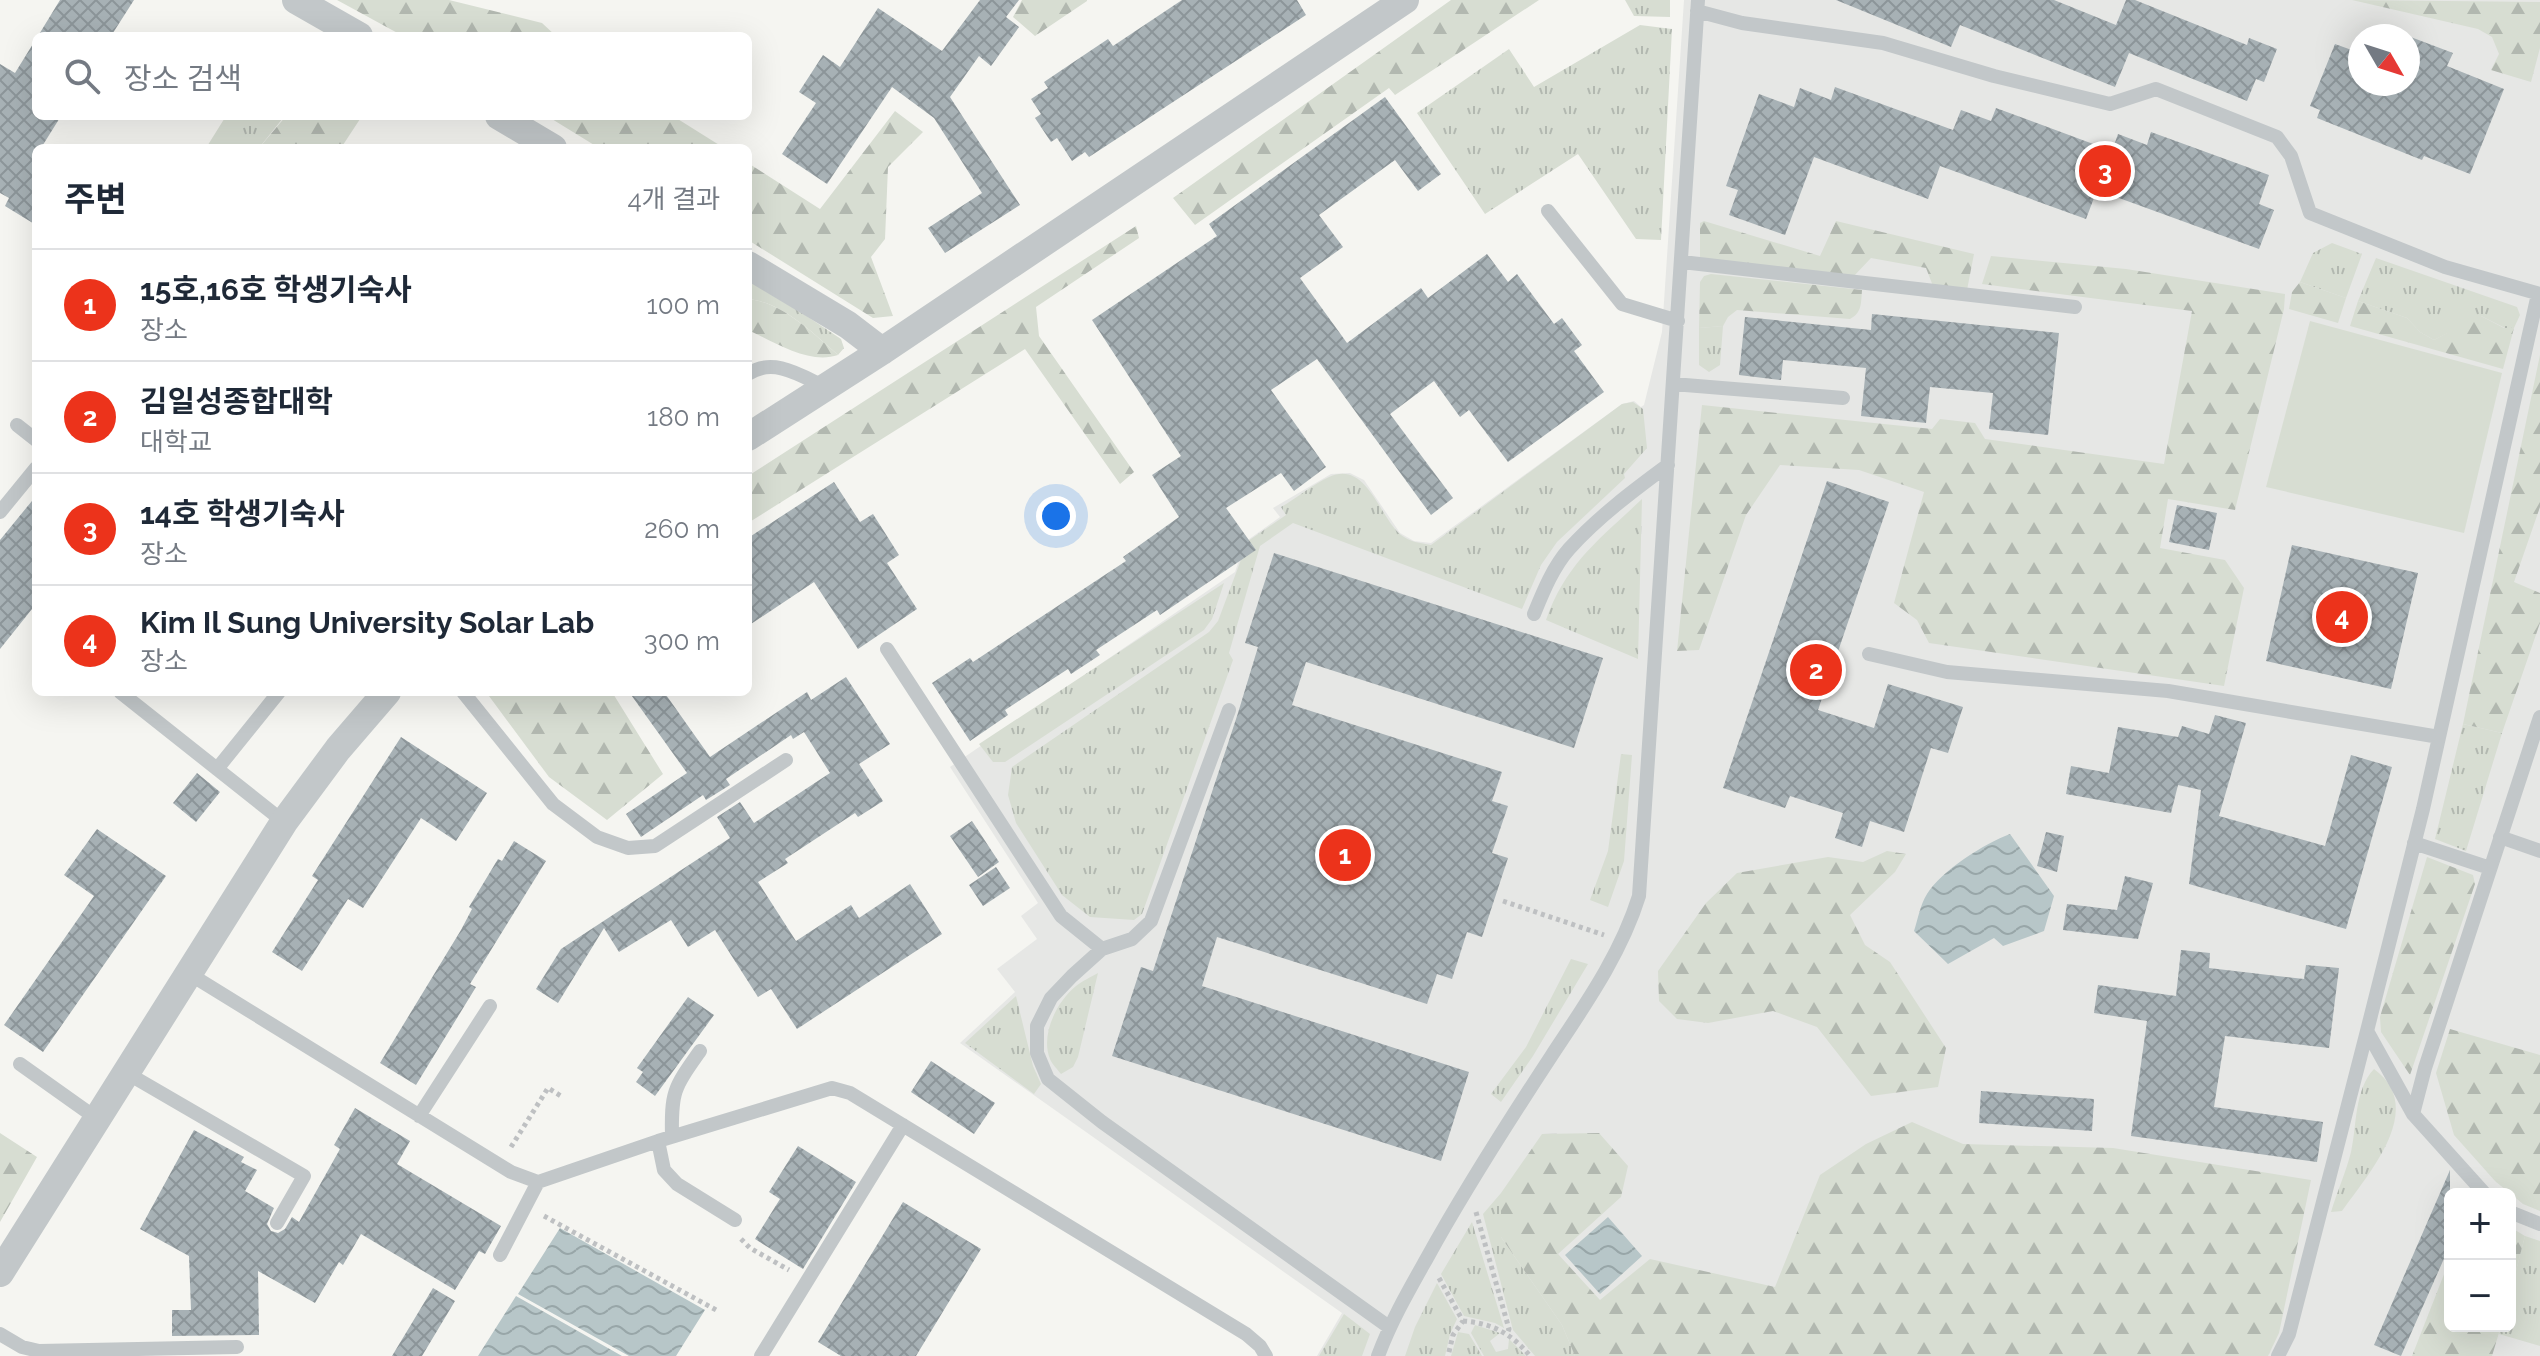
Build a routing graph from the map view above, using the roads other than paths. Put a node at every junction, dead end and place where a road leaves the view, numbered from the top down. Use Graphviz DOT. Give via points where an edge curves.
graph roads {
  1 [pos="296,0"];
  2 [pos="1405,0"];
  3 [pos="1698,6"];
  4 [pos="352,32"];
  5 [pos="506,120"];
  6 [pos="546,144"];
  7 [pos="1548,211"];
  8 [pos="1682,262"];
  9 [pos="752,267"];
  10 [pos="2539,294"];
  11 [pos="2075,307"];
  12 [pos="1678,321"];
  13 [pos="882,351"];
  14 [pos="752,372"];
  15 [pos="1673,384"];
  16 [pos="825,388"];
  17 [pos="1843,398"];
  18 [pos="17,425"];
  19 [pos="752,434"];
  20 [pos="32,437"];
  21 [pos="1668,465"];
  22 [pos="32,473"];
  23 [pos="0,512"];
  24 [pos="1534,614"];
  25 [pos="887,649"];
  26 [pos="1869,654"];
  27 [pos="125,696"];
  28 [pos="276,696"];
  29 [pos="384,696"];
  30 [pos="466,696"];
  31 [pos="1229,710"];
  32 [pos="2540,717"];
  33 [pos="2439,737"];
  34 [pos="786,760"];
  35 [pos="217,769"];
  36 [pos="284,822"];
  37 [pos="2500,837"];
  38 [pos="2414,843"];
  39 [pos="2540,851"];
  40 [pos="2490,868"];
  41 [pos="1102,949"];
  42 [pos="188,973"];
  43 [pos="490,1006"];
  44 [pos="2367,1031"];
  45 [pos="700,1051"];
  46 [pos="20,1064"];
  47 [pos="125,1072"];
  48 [pos="2413,1114"];
  49 [pos="419,1116"];
  50 [pos="96,1118"];
  51 [pos="903,1125"];
  52 [pos="665,1139"];
  53 [pos="538,1182"];
  54 [pos="2480,1188"];
  55 [pos="2516,1214"];
  56 [pos="735,1220"];
  57 [pos="277,1223"];
  58 [pos="2540,1224"];
  59 [pos="500,1255"];
  60 [pos="0,1273"];
  61 [pos="1389,1327"];
  62 [pos="0,1334"];
  63 [pos="237,1347"];
  64 [pos="761,1356"];
  65 [pos="1266,1356"];
  66 [pos="1378,1356"];
  67 [pos="2278,1356"];
  1 -- 4 [label="street"];
  2 -- 13 [label="street"];
  3 -- 8 [label="lane"];
  3 -- 10 [label="lane" via="1742,23 1883,43 2110,104 2156,89 2277,137 2291,156 2310,213 2445,267"];
  5 -- 6 [label="street"];
  7 -- 12 [label="lane" via="1622,304"];
  8 -- 11 [label="lane"];
  8 -- 12 [label="lane"];
  9 -- 13 [label="street"];
  10 -- 33 [label="lane"];
  12 -- 15 [label="lane"];
  13 -- 16 [label="street"];
  14 -- 16 [label="lane" via="769,366 787,370"];
  15 -- 17 [label="lane"];
  15 -- 21 [label="lane"];
  16 -- 19 [label="street"];
  18 -- 20 [label="lane"];
  21 -- 24 [label="lane" via="1568,550"];
  21 -- 61 [label="lane" via="1639,896 1597,986 1466,1190"];
  22 -- 23 [label="lane"];
  25 -- 41 [label="lane" via="1061,916"];
  26 -- 33 [label="lane" via="1947,672 2168,691"];
  27 -- 35 [label="lane"];
  28 -- 35 [label="lane"];
  29 -- 36 [label="street"];
  30 -- 34 [label="lane" via="553,804 597,837 628,848 655,846"];
  31 -- 41 [label="lane" via="1151,921 1132,939"];
  32 -- 37 [label="lane"];
  33 -- 38 [label="lane"];
  35 -- 36 [label="lane"];
  36 -- 42 [label="street"];
  37 -- 39 [label="lane"];
  37 -- 40 [label="lane"];
  38 -- 40 [label="lane"];
  38 -- 44 [label="lane"];
  40 -- 48 [label="lane"];
  41 -- 61 [label="lane" via="1051,998 1037,1026 1037,1053 1048,1079"];
  42 -- 47 [label="street"];
  42 -- 49 [label="lane"];
  43 -- 49 [label="lane"];
  44 -- 48 [label="lane"];
  44 -- 67 [label="lane" via="2289,1334"];
  45 -- 52 [label="lane" via="671,1101"];
  46 -- 50 [label="lane"];
  47 -- 50 [label="street"];
  47 -- 57 [label="lane" via="304,1176"];
  48 -- 54 [label="lane"];
  49 -- 53 [label="lane" via="499,1165"];
  50 -- 60 [label="street"];
  51 -- 52 [label="lane" via="832,1088"];
  51 -- 64 [label="lane"];
  51 -- 65 [label="lane" via="1246,1334"];
  52 -- 53 [label="lane"];
  52 -- 56 [label="lane" via="664,1170"];
  53 -- 59 [label="lane"];
  55 -- 58 [label="lane"];
  61 -- 66 [label="lane"];
  62 -- 63 [label="lane" via="39,1351"];
}
